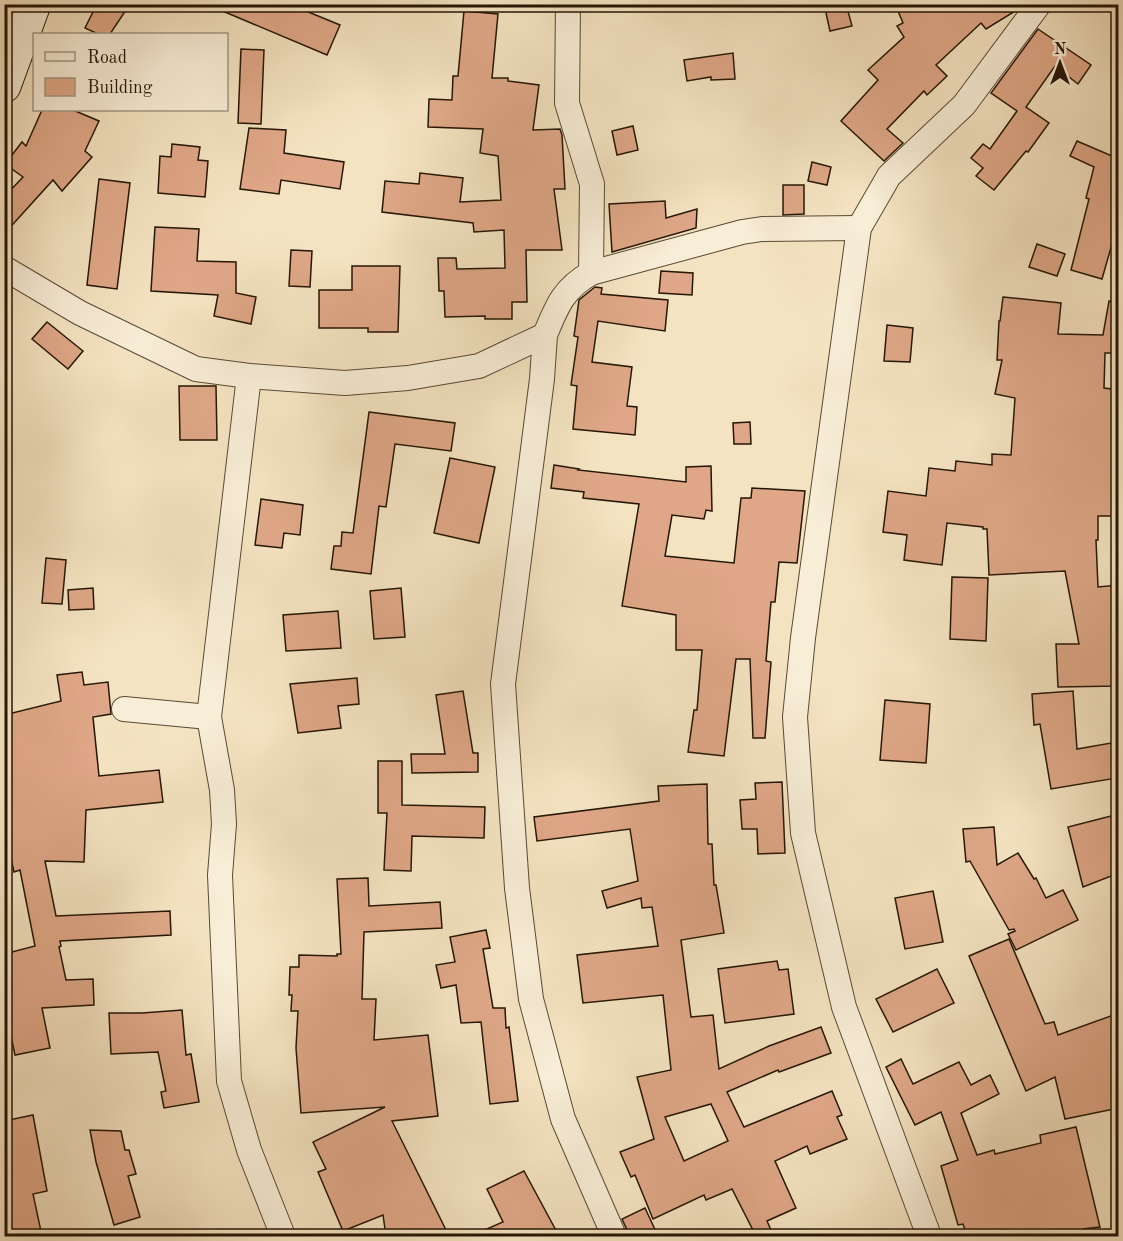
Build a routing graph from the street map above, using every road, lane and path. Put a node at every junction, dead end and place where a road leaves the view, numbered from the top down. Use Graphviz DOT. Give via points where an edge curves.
graph roads {
  1 [pos="34,4"];
  2 [pos="568,4"];
  3 [pos="1038,4"];
  4 [pos="6,78"];
  5 [pos="859,228"];
  6 [pos="4,268"];
  7 [pos="591,273"];
  8 [pos="545,335"];
  9 [pos="249,376"];
  10 [pos="124,709"];
  11 [pos="209,717"];
  12 [pos="283,1236"];
  13 [pos="614,1236"];
  14 [pos="929,1236"];
  1 -- 4 [label="street"];
  2 -- 7 [label="street" via="567,103 592,184"];
  3 -- 5 [label="street" via="964,105 889,176"];
  5 -- 7 [label="street" via="742,232"];
  5 -- 14 [label="street" via="795,717 801,810 844,1007"];
  6 -- 9 [label="street" via="80,313 196,369"];
  7 -- 8 [label="street" via="575,282 558,302"];
  8 -- 9 [label="street" via="479,366 408,378 345,383"];
  8 -- 13 [label="street" via="503,684 517,888 531,999 563,1119"];
  9 -- 11 [label="street"];
  10 -- 11 [label="street"];
  11 -- 12 [label="street" via="224,824 220,875 229,1080 249,1150"];
}
